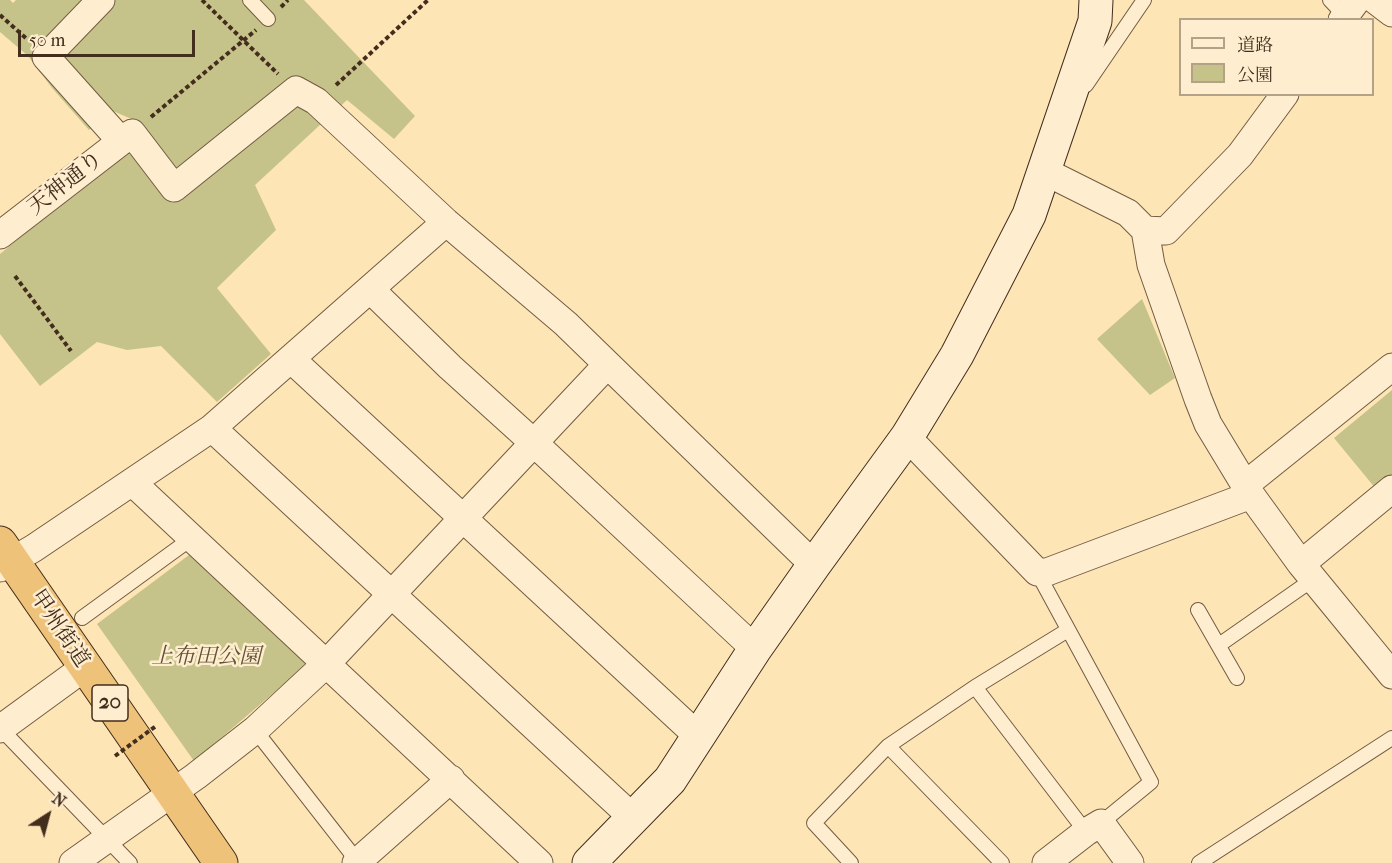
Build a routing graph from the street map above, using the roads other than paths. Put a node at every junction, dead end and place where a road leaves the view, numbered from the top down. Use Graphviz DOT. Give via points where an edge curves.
graph roads {
  1 [pos="101,0"];
  2 [pos="250,0"];
  3 [pos="1096,0"];
  4 [pos="1144,0"];
  5 [pos="1375,0"];
  6 [pos="1392,13"];
  7 [pos="268,19"];
  8 [pos="1070,92"];
  9 [pos="1284,96"];
  10 [pos="126,137"];
  11 [pos="1044,171"];
  12 [pos="446,222"];
  13 [pos="1145,230"];
  14 [pos="0,235"];
  15 [pos="370,289"];
  16 [pos="291,359"];
  17 [pos="607,365"];
  18 [pos="1392,367"];
  19 [pos="212,428"];
  20 [pos="907,437"];
  21 [pos="534,443"];
  22 [pos="133,483"];
  23 [pos="1392,489"];
  24 [pos="1248,490"];
  25 [pos="464,518"];
  26 [pos="192,538"];
  27 [pos="4,557"];
  28 [pos="814,565"];
  29 [pos="1038,572"];
  30 [pos="1307,573"];
  31 [pos="392,592"];
  32 [pos="1198,610"];
  33 [pos="82,618"];
  34 [pos="1068,630"];
  35 [pos="1219,645"];
  36 [pos="755,649"];
  37 [pos="326,664"];
  38 [pos="85,667"];
  39 [pos="1392,675"];
  40 [pos="1237,678"];
  41 [pos="975,687"];
  42 [pos="0,729"];
  43 [pos="255,730"];
  44 [pos="698,736"];
  45 [pos="1392,738"];
  46 [pos="888,746"];
  47 [pos="451,779"];
  48 [pos="172,792"];
  49 [pos="632,817"];
  50 [pos="1093,827"];
  51 [pos="107,838"];
  52 [pos="357,862"];
  53 [pos="73,863"];
  54 [pos="130,863"];
  55 [pos="221,863"];
  56 [pos="539,863"];
  57 [pos="589,863"];
  58 [pos="851,863"];
  59 [pos="1002,863"];
  60 [pos="1046,863"];
  61 [pos="1130,863"];
  62 [pos="1199,863"];
  1 -- 10 [label="street" via="46,57"];
  2 -- 7 [label="lane"];
  3 -- 8 [label="street" via="1095,21"];
  4 -- 8 [label="lane" via="1081,92"];
  5 -- 6 [label="street"];
  8 -- 11 [label="street"];
  9 -- 13 [label="street" via="1240,155 1166,231"];
  10 -- 12 [label="street" via="174,188 306,96"];
  10 -- 14 [label="street, 天神通り"];
  11 -- 13 [label="street" via="1128,213"];
  11 -- 20 [label="street" via="1029,215 979,313"];
  12 -- 15 [label="street"];
  12 -- 17 [label="street" via="566,324"];
  13 -- 24 [label="street" via="1151,265 1198,399 1208,424"];
  15 -- 16 [label="street"];
  15 -- 21 [label="street"];
  16 -- 19 [label="street"];
  16 -- 25 [label="street"];
  17 -- 21 [label="street"];
  17 -- 28 [label="street"];
  18 -- 24 [label="street"];
  19 -- 22 [label="street"];
  19 -- 31 [label="street"];
  20 -- 28 [label="street"];
  20 -- 29 [label="street"];
  21 -- 25 [label="street"];
  21 -- 36 [label="street"];
  22 -- 26 [label="street"];
  22 -- 27 [label="street"];
  23 -- 30 [label="street"];
  24 -- 29 [label="street" via="1047,572"];
  24 -- 30 [label="street"];
  25 -- 31 [label="street"];
  25 -- 44 [label="street"];
  26 -- 33 [label="lane"];
  26 -- 37 [label="street"];
  27 -- 38 [label="highway, 甲州街道 / 20"];
  28 -- 36 [label="street"];
  29 -- 34 [label="lane"];
  30 -- 35 [label="lane" via="1302,587"];
  30 -- 39 [label="street"];
  31 -- 37 [label="street"];
  31 -- 49 [label="street"];
  32 -- 35 [label="lane"];
  34 -- 41 [label="lane"];
  34 -- 50 [label="lane" via="1151,782"];
  35 -- 40 [label="lane"];
  36 -- 44 [label="street"];
  37 -- 43 [label="street"];
  37 -- 47 [label="street"];
  38 -- 42 [label="street"];
  38 -- 48 [label="highway, 甲州街道 / 20"];
  41 -- 46 [label="lane"];
  41 -- 50 [label="lane"];
  42 -- 51 [label="lane"];
  43 -- 48 [label="street"];
  43 -- 52 [label="lane"];
  44 -- 49 [label="street" via="670,780"];
  45 -- 62 [label="lane"];
  46 -- 58 [label="lane" via="814,823"];
  46 -- 59 [label="lane"];
  47 -- 52 [label="street"];
  47 -- 56 [label="street"];
  48 -- 51 [label="street"];
  48 -- 55 [label="highway, 甲州街道 / 20"];
  49 -- 57 [label="street"];
  50 -- 60 [label="street"];
  50 -- 61 [label="street"];
  51 -- 53 [label="street"];
  51 -- 54 [label="lane"];
}
